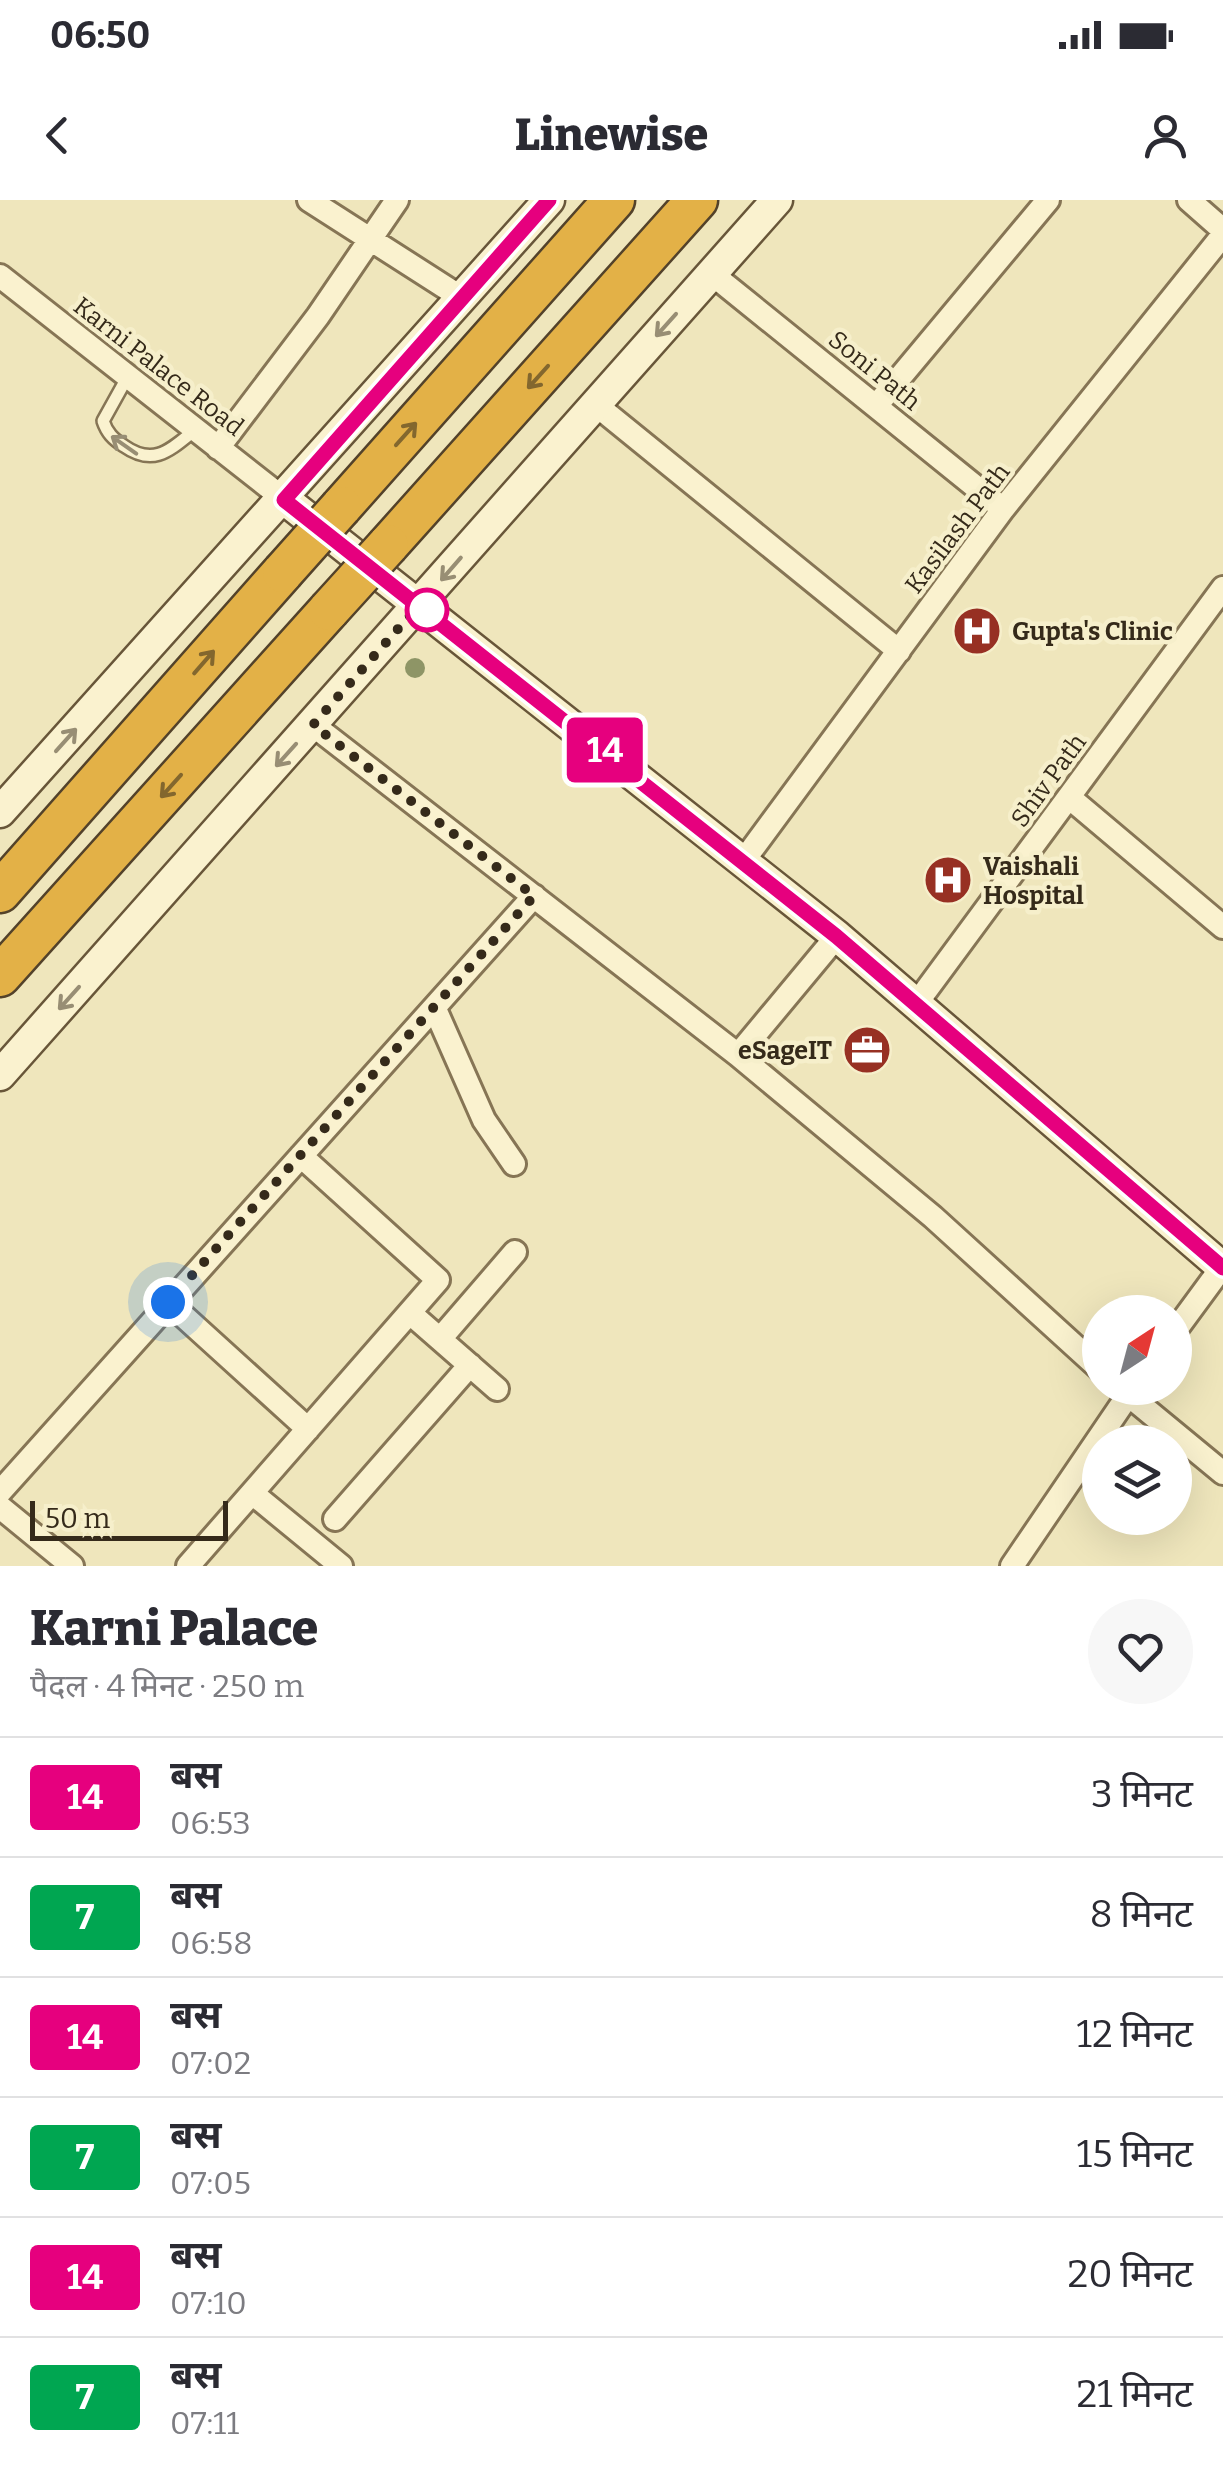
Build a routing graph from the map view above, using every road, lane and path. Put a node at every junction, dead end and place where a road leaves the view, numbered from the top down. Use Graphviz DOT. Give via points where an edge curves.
graph roads {
  1 [pos="309,200"];
  2 [pos="397,200"];
  3 [pos="549,200"];
  4 [pos="614,200"];
  5 [pos="697,200"];
  6 [pos="777,200"];
  7 [pos="1048,200"];
  8 [pos="1189,200"];
  9 [pos="1223,232"];
  10 [pos="370,240"];
  11 [pos="712,274"];
  12 [pos="0,276"];
  13 [pos="462,298"];
  14 [pos="128,376"];
  15 [pos="594,404"];
  16 [pos="876,406"];
  17 [pos="196,430"];
  18 [pos="218,448"];
  19 [pos="284,500"];
  20 [pos="1003,509"];
  21 [pos="1223,588"];
  22 [pos="420,604"];
  23 [pos="898,650"];
  24 [pos="313,725"];
  25 [pos="1070,798"];
  26 [pos="0,812"];
  27 [pos="744,860"];
  28 [pos="0,892"];
  29 [pos="534,896"];
  30 [pos="1223,927"];
  31 [pos="836,936"];
  32 [pos="0,976"];
  33 [pos="916,1004"];
  34 [pos="435,1009"];
  35 [pos="738,1055"];
  36 [pos="0,1075"];
  37 [pos="301,1156"];
  38 [pos="514,1164"];
  39 [pos="515,1252"];
  40 [pos="1222,1268"];
  41 [pos="168,1302"];
  42 [pos="1192,1308"];
  43 [pos="410,1312"];
  44 [pos="440,1338"];
  45 [pos="1082,1353"];
  46 [pos="470,1365"];
  47 [pos="497,1389"];
  48 [pos="1118,1405"];
  49 [pos="1144,1405"];
  50 [pos="308,1429"];
  51 [pos="1223,1473"];
  52 [pos="0,1492"];
  53 [pos="252,1492"];
  54 [pos="0,1506"];
  55 [pos="335,1520"];
  56 [pos="1024,1561"];
  57 [pos="72,1566"];
  58 [pos="188,1566"];
  59 [pos="341,1566"];
  1 -- 10 [label="street"];
  2 -- 10 [label="street"];
  3 -- 13 [label="street"];
  28 -- 4 [label="highway, one-way, bridge"];
  5 -- 32 [label="highway, one-way, bridge"];
  6 -- 11 [label="street"];
  7 -- 16 [label="street"];
  8 -- 9 [label="street"];
  9 -- 20 [label="street, Kasilash Path"];
  10 -- 13 [label="street"];
  10 -- 18 [label="street"];
  11 -- 15 [label="street, one-way"];
  11 -- 16 [label="street, Soni Path"];
  12 -- 14 [label="street, Karni Palace Road"];
  13 -- 19 [label="street"];
  14 -- 17 [label="street, Karni Palace Road"];
  17 -- 14 [label="lane, one-way" via="157,458 118,442 103,421"];
  15 -- 22 [label="street, one-way"];
  15 -- 23 [label="street"];
  16 -- 20 [label="street, Soni Path"];
  17 -- 18 [label="street, Karni Palace Road"];
  18 -- 19 [label="street, Karni Palace Road"];
  19 -- 22 [label="street"];
  26 -- 19 [label="street, one-way"];
  20 -- 23 [label="street, Kasilash Path"];
  21 -- 25 [label="street, Shiv Path"];
  22 -- 24 [label="street"];
  22 -- 27 [label="street"];
  23 -- 27 [label="street, Kasilash Path"];
  24 -- 29 [label="street"];
  24 -- 36 [label="street, one-way"];
  25 -- 30 [label="street"];
  25 -- 33 [label="street, Shiv Path"];
  27 -- 31 [label="street"];
  29 -- 34 [label="street"];
  29 -- 35 [label="street"];
  31 -- 33 [label="street"];
  31 -- 35 [label="street"];
  33 -- 40 [label="street"];
  34 -- 37 [label="street"];
  34 -- 38 [label="street" via="484,1120"];
  35 -- 45 [label="street" via="933,1217"];
  37 -- 41 [label="street"];
  37 -- 43 [label="street" via="438,1280"];
  39 -- 44 [label="street"];
  40 -- 42 [label="street"];
  41 -- 50 [label="street"];
  41 -- 52 [label="street"];
  43 -- 44 [label="street"];
  43 -- 50 [label="street"];
  44 -- 46 [label="street"];
  46 -- 47 [label="street"];
  46 -- 55 [label="street"];
  48 -- 56 [label="street"];
  49 -- 51 [label="street"];
  50 -- 53 [label="street"];
  53 -- 58 [label="street"];
  53 -- 59 [label="street"];
  54 -- 57 [label="street"];
}
